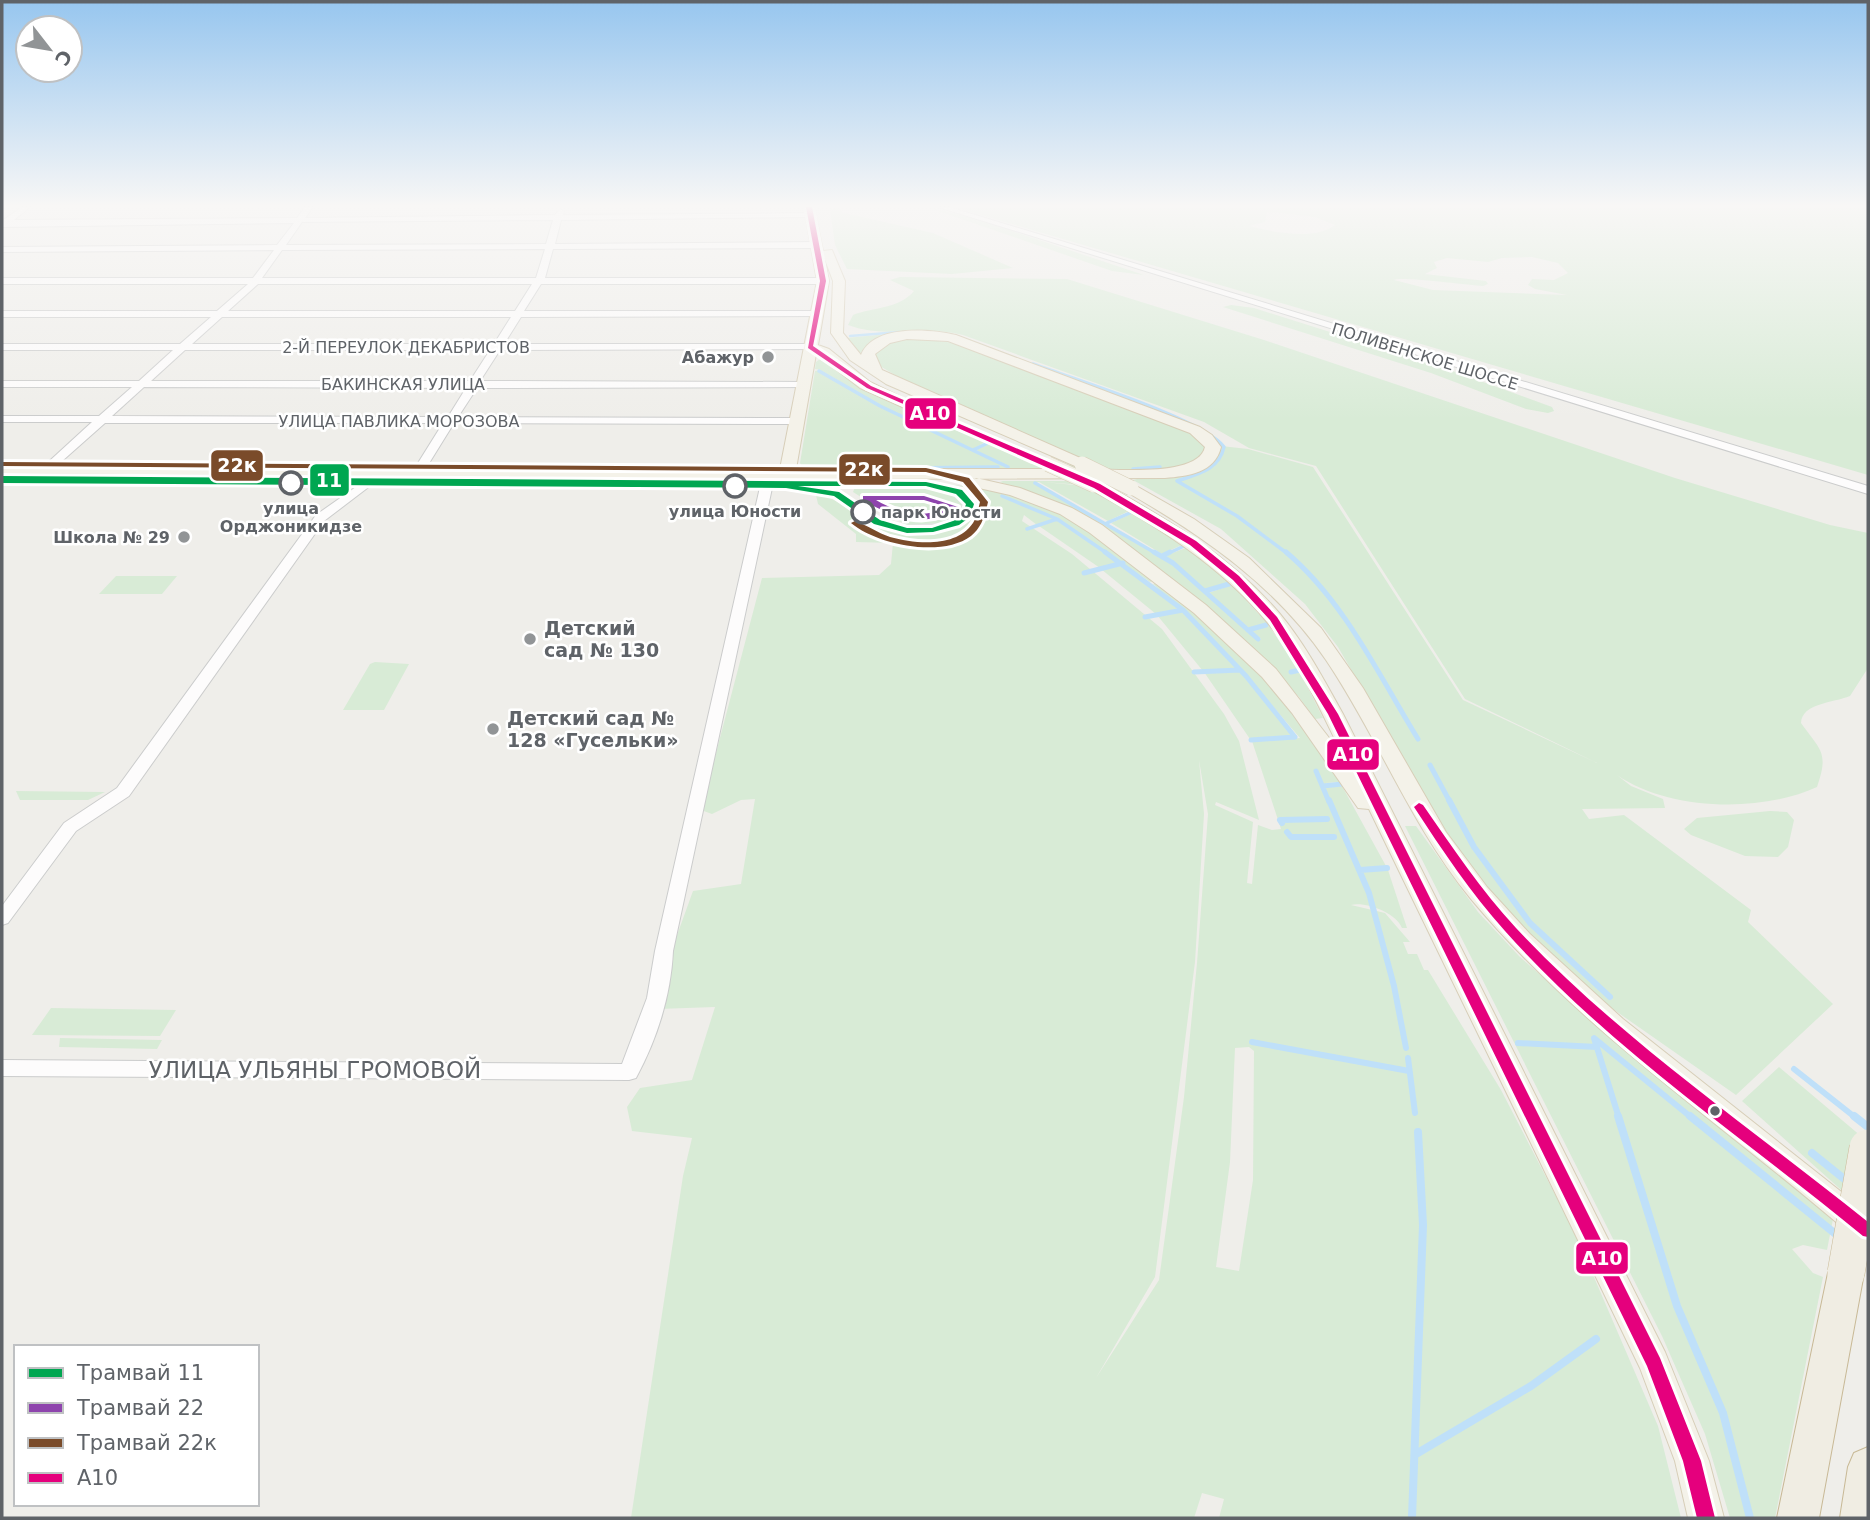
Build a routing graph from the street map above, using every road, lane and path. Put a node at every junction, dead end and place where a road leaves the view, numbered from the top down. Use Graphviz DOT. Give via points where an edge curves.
graph roads {
  1 [pos="258,278"];
  2 [pos="540,278"];
  3 [pos="821,278"];
  4 [pos="838,278"];
  5 [pos="1174,278"];
  6 [pos="2,281"];
  7 [pos="256,281"];
  8 [pos="539,281"];
  9 [pos="822,281"];
  10 [pos="518,313"];
  11 [pos="2,314"];
  12 [pos="218,314"];
  13 [pos="817,314"];
  14 [pos="2,347"];
  15 [pos="497,347"];
  16 [pos="810,347"];
  17 [pos="181,348"];
  18 [pos="877,373"];
  19 [pos="2,384"];
  20 [pos="474,384"];
  21 [pos="804,384"];
  22 [pos="141,385"];
  23 [pos="2,419"];
  24 [pos="102,420"];
  25 [pos="450,421"];
  26 [pos="797,421"];
  27 [pos="2,468"];
  28 [pos="48,468"];
  29 [pos="383,471"];
  30 [pos="419,471"];
  31 [pos="769,474"];
  32 [pos="787,474"];
  33 [pos="810,474"];
  34 [pos="1868,490"];
  35 [pos="1404,857"];
  36 [pos="2,919"];
  37 [pos="2,1068"];
  38 [pos="1868,1149"];
  39 [pos="1868,1231"];
  40 [pos="1868,1467"];
  41 [pos="1706,1518"];
  42 [pos="1798,1518"];
  43 [pos="1861,1518"];
  1 -- 7 [label="street"];
  2 -- 8 [label="street"];
  3 -- 9 [label="main road"];
  4 -- 18 [label="main road" via="837,333 855,357"];
  5 -- 34 [label="street, ПОЛИВЕНСКОЕ ШОССЕ"];
  6 -- 7 [label="street"];
  7 -- 8 [label="street"];
  7 -- 12 [label="street"];
  8 -- 9 [label="street"];
  8 -- 10 [label="street"];
  9 -- 13 [label="main road"];
  10 -- 12 [label="street"];
  10 -- 13 [label="street"];
  10 -- 15 [label="street"];
  11 -- 12 [label="street"];
  12 -- 17 [label="street"];
  13 -- 16 [label="main road"];
  14 -- 17 [label="street, 2-Й ПЕРЕУЛОК ДЕКАБРИСТОВ"];
  15 -- 16 [label="street, 2-Й ПЕРЕУЛОК ДЕКАБРИСТОВ"];
  15 -- 17 [label="street, 2-Й ПЕРЕУЛОК ДЕКАБРИСТОВ"];
  15 -- 20 [label="street"];
  16 -- 21 [label="main road"];
  16 -- 35 [label="main road, bridge" via="882,393 1094,485 1158,520 1249,591 1274,619 1333,714"];
  17 -- 22 [label="street"];
  18 -- 33 [label="main road" via="867,356 878,344 912,335 951,338 1195,430 1211,443 1213,452 1195,468 1165,473"];
  18 -- 39 [label="main road, bridge" via="1130,488 1203,530 1291,604 1352,687 1432,830 1527,947 1641,1048"];
  19 -- 22 [label="street, БАКИНСКАЯ УЛИЦА"];
  20 -- 21 [label="street, БАКИНСКАЯ УЛИЦА"];
  20 -- 22 [label="street, БАКИНСКАЯ УЛИЦА"];
  20 -- 25 [label="street"];
  21 -- 26 [label="main road"];
  22 -- 24 [label="street"];
  23 -- 24 [label="street, УЛИЦА ПАВЛИКА МОРОЗОВА"];
  24 -- 25 [label="street, УЛИЦА ПАВЛИКА МОРОЗОВА"];
  24 -- 28 [label="street"];
  25 -- 26 [label="street, УЛИЦА ПАВЛИКА МОРОЗОВА"];
  25 -- 30 [label="street"];
  26 -- 32 [label="main road"];
  27 -- 28 [label="main road"];
  28 -- 29 [label="main road"];
  29 -- 30 [label="main road"];
  29 -- 36 [label="street" via="320,518 123,792 70,827"];
  30 -- 31 [label="main road"];
  31 -- 32 [label="main road"];
  31 -- 37 [label="street, УЛИЦА УЛЬЯНЫ ГРОМОВОЙ" via="657,999 629,1072"];
  32 -- 33 [label="main road"];
  33 -- 35 [label="main road" via="944,479 1001,488 1053,505 1097,529 1200,609 1269,674"];
  35 -- 41 [label="main road" via="1654,1363 1688,1451"];
  38 -- 42 [label="highway, bridge"];
  40 -- 43 [label="highway"];
}
